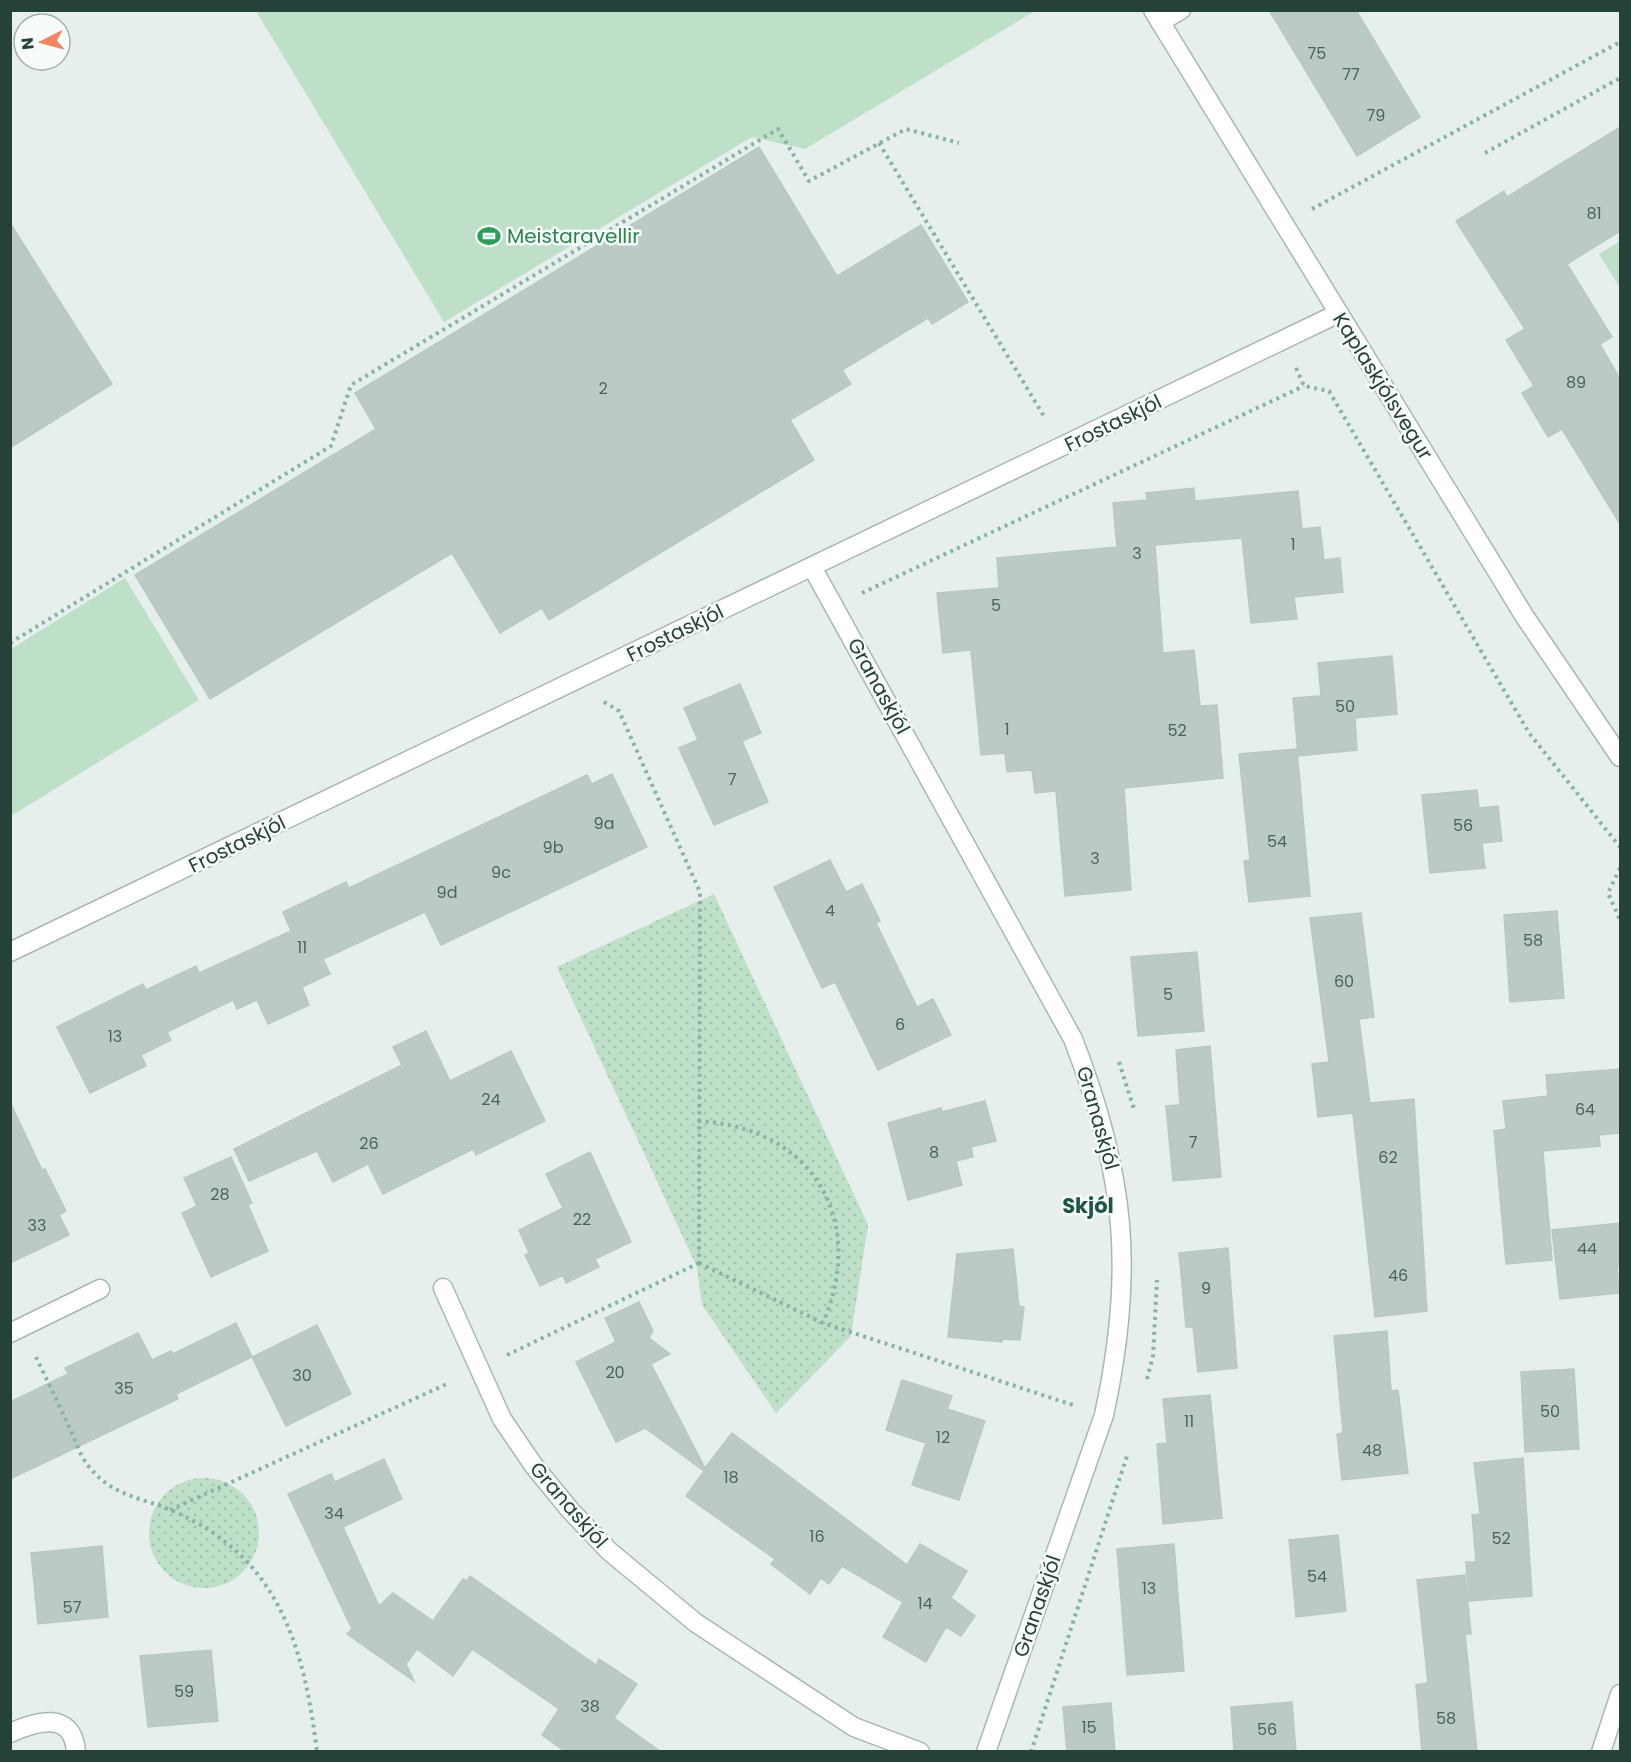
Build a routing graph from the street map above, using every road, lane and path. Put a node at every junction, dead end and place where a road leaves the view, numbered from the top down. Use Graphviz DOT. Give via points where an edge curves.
graph roads {
  1 [pos="1181,10"];
  2 [pos="1156,16"];
  3 [pos="1620,42"];
  4 [pos="1620,78"];
  5 [pos="879,143"];
  6 [pos="959,143"];
  7 [pos="1485,153"];
  8 [pos="1308,211"];
  9 [pos="1338,313"];
  10 [pos="1282,340"];
  11 [pos="1304,386"];
  12 [pos="1063,447"];
  13 [pos="812,567"];
  14 [pos="863,593"];
  15 [pos="868,603"];
  16 [pos="835,607"];
  17 [pos="10,643"];
  18 [pos="588,675"];
  19 [pos="1620,757"];
  20 [pos="1620,847"];
  21 [pos="1620,868"];
  22 [pos="1620,920"];
  23 [pos="10,952"];
  24 [pos="1116,1056"];
  25 [pos="1134,1110"];
  26 [pos="698,1121"];
  27 [pos="699,1263"];
  28 [pos="1157,1275"];
  29 [pos="443,1288"];
  30 [pos="100,1289"];
  31 [pos="822,1323"];
  32 [pos="16,1331"];
  33 [pos="479,1368"];
  34 [pos="1144,1390"];
  35 [pos="1104,1415"];
  36 [pos="1130,1444"];
  37 [pos="170,1510"];
  38 [pos="1620,1694"];
  39 [pos="10,1733"];
  40 [pos="76,1752"];
  41 [pos="317,1752"];
  42 [pos="920,1752"];
  43 [pos="986,1752"];
  44 [pos="1031,1752"];
  45 [pos="1601,1752"];
  1 -- 2 [label="street"];
  2 -- 9 [label="street, Kaplaskjólsvegur"];
  3 -- 8 [label="path"];
  4 -- 7 [label="path"];
  5 -- 6 [label="path" via="906,129"];
  5 -- 12 [label="path"];
  5 -- 17 [label="path" via="809,181 778,129 351,385 332,446"];
  9 -- 10 [label="street, Frostaskjól"];
  9 -- 19 [label="street, Kaplaskjólsvegur" via="1525,617"];
  10 -- 11 [label="path"];
  10 -- 12 [label="street, Frostaskjól"];
  11 -- 14 [label="path"];
  11 -- 20 [label="path" via="1329,391 1529,733"];
  12 -- 13 [label="street, Frostaskjól"];
  13 -- 16 [label="street, Granaskjól"];
  13 -- 18 [label="street, Frostaskjól"];
  14 -- 15 [label="path"];
  14 -- 16 [label="path"];
  16 -- 35 [label="street, Granaskjól" via="1046,986 1095,1095 1111,1152 1123,1257 1116,1363"];
  18 -- 23 [label="street, Frostaskjól"];
  18 -- 26 [label="path" via="600,699 619,711 700,892"];
  21 -- 22 [label="path" via="1608,893"];
  24 -- 25 [label="path"];
  26 -- 27 [label="path"];
  26 -- 31 [label="path" via="727,1123 772,1140 803,1162 820,1186 833,1211 839,1240 834,1296"];
  27 -- 31 [label="path"];
  27 -- 33 [label="path"];
  28 -- 34 [label="path" via="1153,1356"];
  29 -- 33 [label="street, Granaskjól"];
  30 -- 32 [label="street"];
  31 -- 35 [label="path"];
  32 -- 37 [label="path" via="87,1464 118,1493"];
  33 -- 37 [label="path"];
  33 -- 42 [label="street, Granaskjól" via="502,1419 534,1466 593,1535 651,1588 696,1623 854,1727"];
  35 -- 43 [label="street, Granaskjól"];
  36 -- 44 [label="path"];
  37 -- 41 [label="path" via="216,1534 241,1555 281,1606 312,1708"];
  38 -- 45 [label="street"];
  39 -- 40 [label="street" via="33,1722 56,1723 71,1734"];
}
